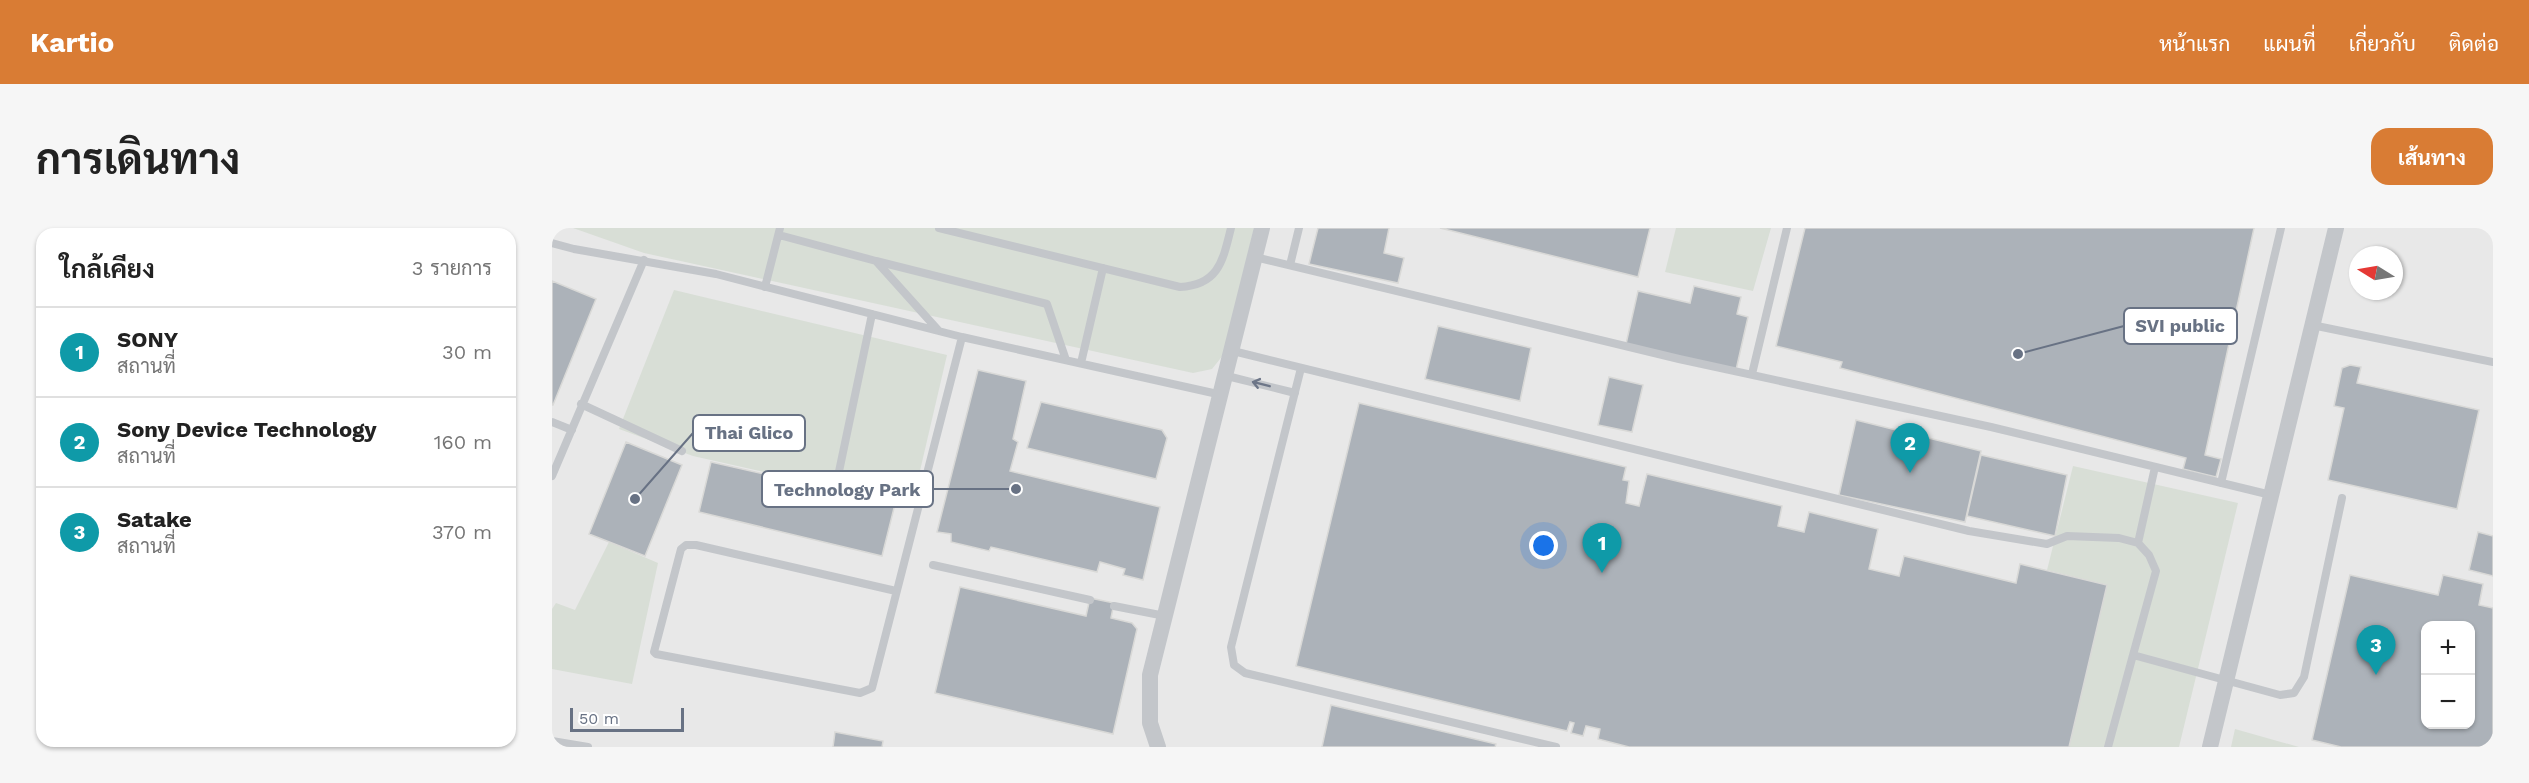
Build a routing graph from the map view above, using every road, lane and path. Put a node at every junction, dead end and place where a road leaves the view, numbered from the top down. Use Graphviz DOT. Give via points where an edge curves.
graph roads {
  1 [pos="939,228"];
  2 [pos="1231,228"];
  3 [pos="1262,228"];
  4 [pos="1299,228"];
  5 [pos="1787,228"];
  6 [pos="2281,228"];
  7 [pos="2336,228"];
  8 [pos="780,232"];
  9 [pos="552,243"];
  10 [pos="1255,257"];
  11 [pos="644,260"];
  12 [pos="876,261"];
  13 [pos="1290,265"];
  14 [pos="1103,268"];
  15 [pos="765,287"];
  16 [pos="872,314"];
  17 [pos="2312,325"];
  18 [pos="939,331"];
  19 [pos="962,336"];
  20 [pos="1233,351"];
  21 [pos="1066,360"];
  22 [pos="2493,362"];
  23 [pos="1081,363"];
  24 [pos="1301,368"];
  25 [pos="1752,374"];
  26 [pos="1227,376"];
  27 [pos="1295,393"];
  28 [pos="1222,395"];
  29 [pos="581,404"];
  30 [pos="552,422"];
  31 [pos="572,430"];
  32 [pos="682,451"];
  33 [pos="2155,467"];
  34 [pos="552,476"];
  35 [pos="837,481"];
  36 [pos="2221,483"];
  37 [pos="2263,493"];
  38 [pos="2342,498"];
  39 [pos="2138,543"];
  40 [pos="933,566"];
  41 [pos="896,591"];
  42 [pos="1090,600"];
  43 [pos="1114,606"];
  44 [pos="1165,616"];
  45 [pos="2133,656"];
  46 [pos="2226,681"];
  47 [pos="552,741"];
  48 [pos="1154,745"];
  49 [pos="2109,746"];
  50 [pos="588,747"];
  51 [pos="1556,747"];
  52 [pos="2098,747"];
  53 [pos="2210,747"];
  1 -- 14 [label="lane"];
  2 -- 14 [label="lane" via="1223,261 1208,280 1194,286"];
  3 -- 10 [label="street"];
  4 -- 13 [label="lane"];
  5 -- 25 [label="lane"];
  6 -- 36 [label="lane"];
  7 -- 17 [label="street"];
  8 -- 12 [label="lane"];
  8 -- 15 [label="lane"];
  9 -- 11 [label="lane"];
  10 -- 13 [label="lane"];
  10 -- 20 [label="street"];
  11 -- 15 [label="lane"];
  11 -- 29 [label="lane"];
  12 -- 18 [label="lane"];
  12 -- 21 [label="lane" via="1047,304"];
  13 -- 25 [label="lane"];
  14 -- 23 [label="lane"];
  15 -- 16 [label="lane"];
  16 -- 18 [label="lane"];
  16 -- 35 [label="lane"];
  17 -- 22 [label="lane"];
  17 -- 37 [label="street"];
  18 -- 19 [label="lane"];
  19 -- 21 [label="lane"];
  19 -- 41 [label="lane"];
  20 -- 24 [label="lane"];
  20 -- 26 [label="street"];
  21 -- 23 [label="lane"];
  23 -- 28 [label="lane"];
  24 -- 27 [label="lane"];
  24 -- 39 [label="lane" via="1969,531 2048,544 2067,537 2119,538"];
  25 -- 33 [label="lane"];
  27 -- 26 [label="lane, one-way"];
  26 -- 28 [label="street"];
  27 -- 51 [label="lane" via="1231,647 1234,665 1245,673"];
  28 -- 44 [label="street"];
  29 -- 31 [label="lane"];
  29 -- 32 [label="lane"];
  30 -- 31 [label="lane"];
  31 -- 34 [label="lane"];
  33 -- 36 [label="lane"];
  33 -- 39 [label="lane"];
  36 -- 37 [label="lane"];
  37 -- 46 [label="street"];
  38 -- 46 [label="lane" via="2304,677 2294,693 2280,695"];
  39 -- 45 [label="lane" via="2156,571"];
  40 -- 42 [label="lane"];
  41 -- 41 [label="lane" via="686,545 681,549 654,652 866,692 872,688"];
  43 -- 44 [label="lane"];
  44 -- 48 [label="street" via="1150,675 1148,702"];
  45 -- 46 [label="lane"];
  45 -- 49 [label="lane"];
  46 -- 53 [label="street"];
  47 -- 50 [label="lane"];
  49 -- 52 [label="lane"];
}
